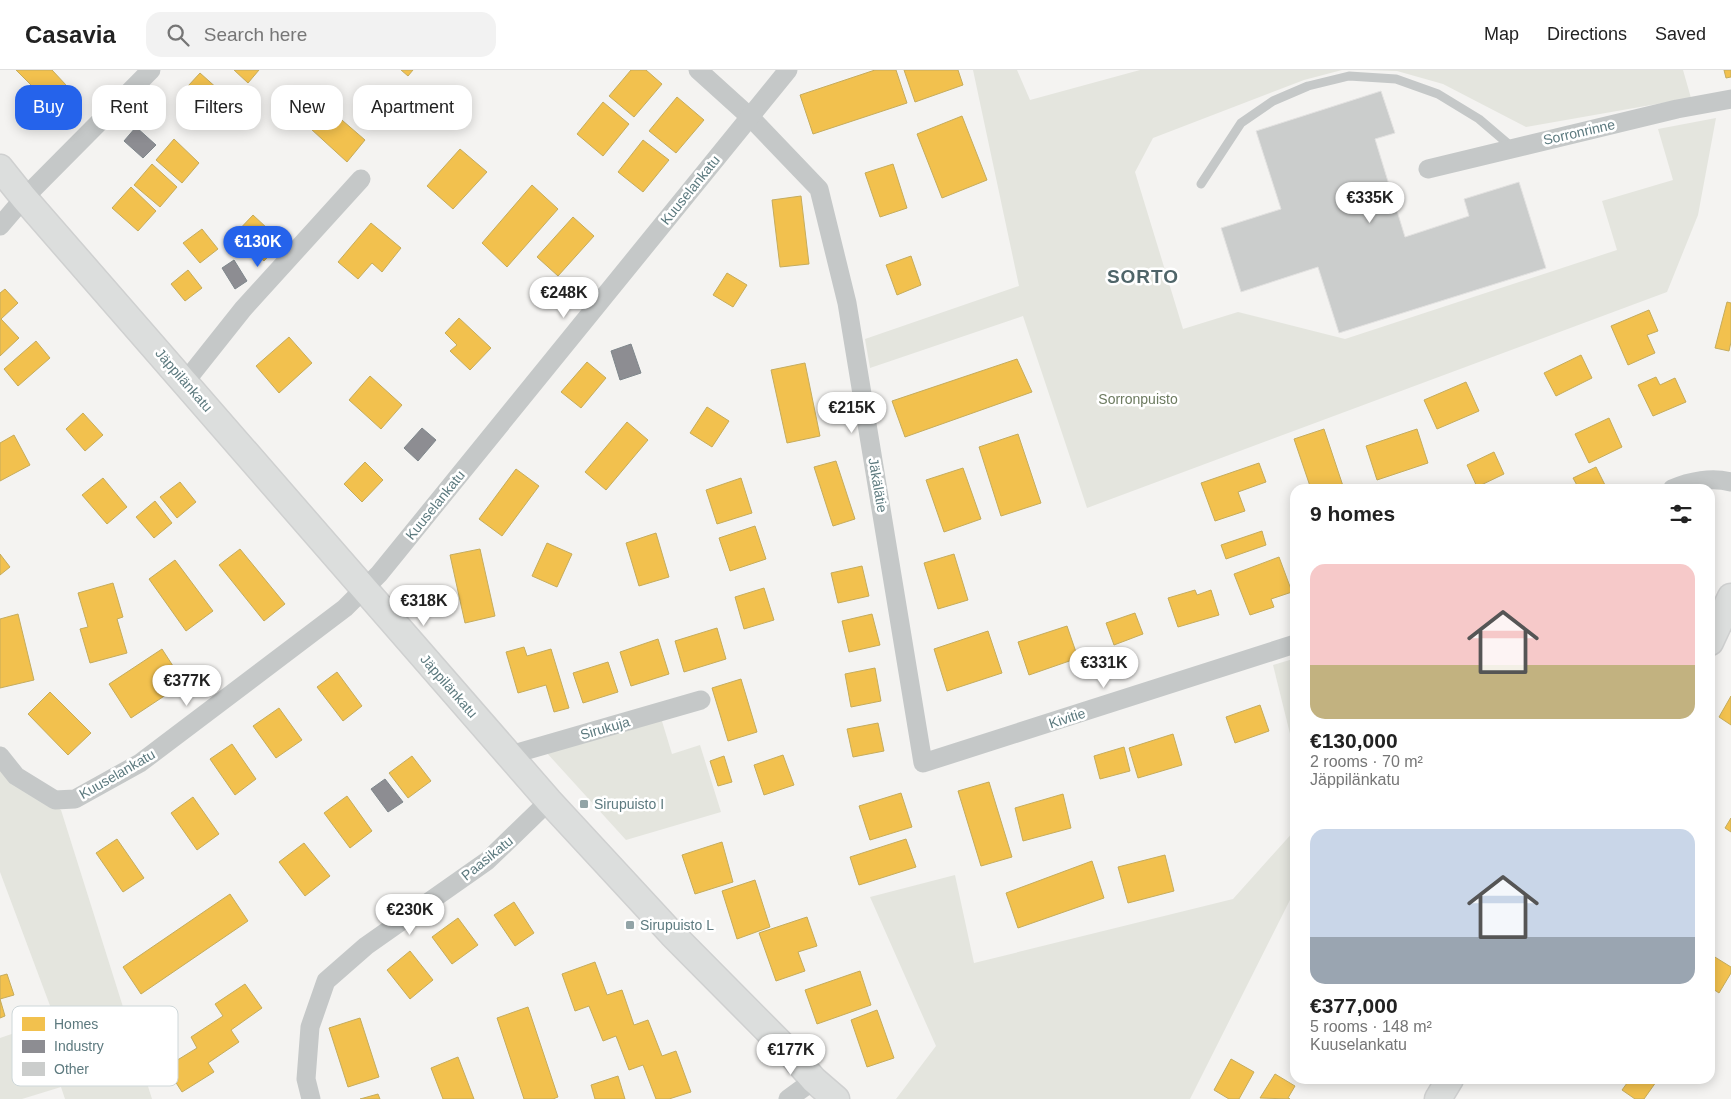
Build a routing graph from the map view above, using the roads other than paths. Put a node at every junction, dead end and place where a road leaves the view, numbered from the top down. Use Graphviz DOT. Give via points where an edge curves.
graph roads {
  1 [pos="152,70"];
  2 [pos="698,70"];
  3 [pos="788,70"];
  4 [pos="1731,98"];
  5 [pos="750,117"];
  6 [pos="1514,148"];
  7 [pos="0,168"];
  8 [pos="1428,169"];
  9 [pos="362,179"];
  10 [pos="1201,184"];
  11 [pos="24,198"];
  12 [pos="0,226"];
  13 [pos="186,382"];
  14 [pos="1731,482"];
  15 [pos="1685,484"];
  16 [pos="364,590"];
  17 [pos="1731,597"];
  18 [pos="1715,631"];
  19 [pos="1290,646"];
  20 [pos="701,700"];
  21 [pos="510,755"];
  22 [pos="0,756"];
  23 [pos="924,764"];
  24 [pos="549,801"];
  25 [pos="814,1080"];
  26 [pos="1447,1084"];
  27 [pos="311,1099"];
  28 [pos="788,1099"];
  29 [pos="836,1099"];
  30 [pos="1438,1099"];
  1 -- 11 [label="street"];
  2 -- 5 [label="street, Jäkälätie"];
  3 -- 5 [label="street, Kuuselankatu"];
  4 -- 6 [label="street, Sorronrinne"];
  5 -- 16 [label="street, Kuuselankatu"];
  5 -- 23 [label="street, Jäkälätie" via="818,189 847,302"];
  6 -- 8 [label="street, Sorronrinne"];
  6 -- 10 [label="lane" via="1479,119 1438,94 1396,79 1349,76 1308,86 1273,100 1241,123"];
  7 -- 11 [label="street, Jäppilänkatu"];
  9 -- 13 [label="street" via="243,309"];
  11 -- 12 [label="street"];
  11 -- 13 [label="street, Jäppilänkatu"];
  13 -- 16 [label="street, Jäppilänkatu"];
  14 -- 15 [label="street" via="1717,478"];
  16 -- 21 [label="street, Jäppilänkatu"];
  16 -- 22 [label="street, Kuuselankatu" via="346,608 140,763 75,799 55,800 16,776"];
  17 -- 18 [label="street"];
  19 -- 23 [label="street, Kivitie"];
  20 -- 21 [label="street, Sirukuja"];
  21 -- 24 [label="street, Jäppilänkatu"];
  24 -- 25 [label="street, Jäppilänkatu"];
  24 -- 27 [label="street, Paasikatu" via="487,861 366,946 326,980 310,1027 306,1079"];
  25 -- 28 [label="street"];
  25 -- 29 [label="street, Jäppilänkatu"];
  26 -- 30 [label="street"];
}
